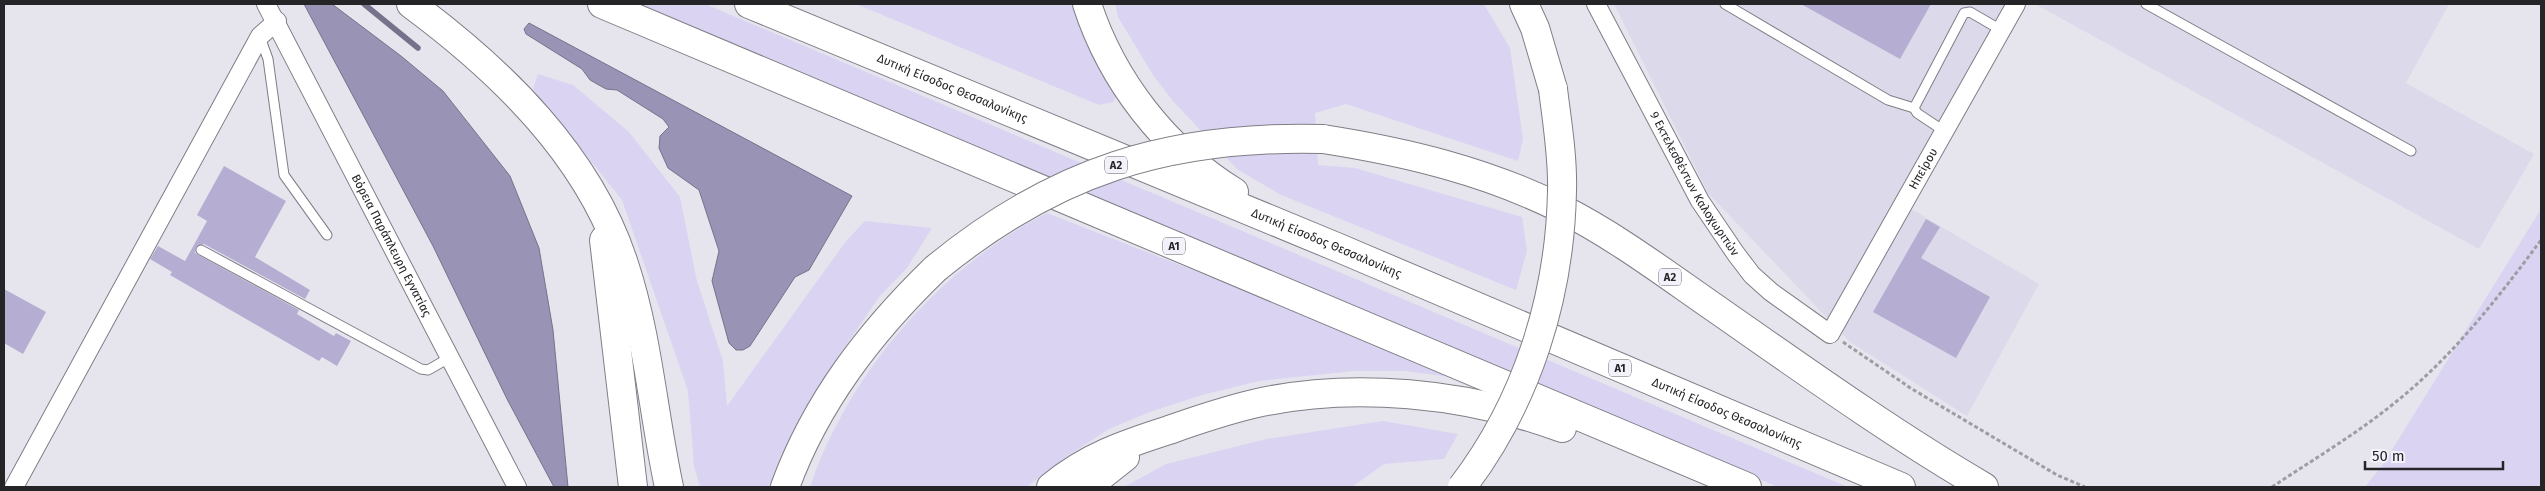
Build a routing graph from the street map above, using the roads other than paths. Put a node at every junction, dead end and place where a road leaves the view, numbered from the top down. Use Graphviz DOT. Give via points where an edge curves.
graph roads {
  1 [pos="266,4"];
  2 [pos="411,4"];
  3 [pos="602,4"];
  4 [pos="749,4"];
  5 [pos="1087,4"];
  6 [pos="1524,4"];
  7 [pos="1596,4"];
  8 [pos="1725,4"];
  9 [pos="2016,4"];
  10 [pos="2146,4"];
  11 [pos="276,21"];
  12 [pos="2001,30"];
  13 [pos="260,36"];
  14 [pos="1914,108"];
  15 [pos="1944,131"];
  16 [pos="2411,151"];
  17 [pos="601,211"];
  18 [pos="327,234"];
  19 [pos="1339,248"];
  20 [pos="202,250"];
  21 [pos="1830,334"];
  22 [pos="449,358"];
  23 [pos="1154,435"];
  24 [pos="14,487"];
  25 [pos="517,487"];
  26 [pos="633,487"];
  27 [pos="669,487"];
  28 [pos="785,487"];
  29 [pos="1051,487"];
  30 [pos="1087,487"];
  31 [pos="1462,487"];
  32 [pos="1739,487"];
  33 [pos="1747,487"];
  34 [pos="1901,487"];
  35 [pos="1984,487"];
  1 -- 11 [label="street, Βόρεια Παράπλευρη Εγνατίας"];
  2 -- 17 [label="highway" via="493,70 540,119"];
  3 -- 33 [label="highway, Α1"];
  4 -- 19 [label="highway, Δυτική Είσοδος Θεσσαλονίκης / Α1"];
  5 -- 19 [label="highway" via="1108,54 1129,90 1174,145 1231,191"];
  6 -- 31 [label="highway, bridge" via="1553,88 1562,190 1556,268 1526,378 1479,466"];
  7 -- 21 [label="street, 9 Εκτελεσθέντων Καλοχωριτών" via="1700,201 1736,254 1771,292"];
  8 -- 14 [label="lane" via="1888,100"];
  9 -- 12 [label="street, Ηπείρου"];
  10 -- 16 [label="lane"];
  11 -- 13 [label="street"];
  11 -- 22 [label="street, Βόρεια Παράπλευρη Εγνατίας"];
  12 -- 14 [label="lane" via="1970,12 1964,13"];
  12 -- 15 [label="street, Ηπείρου"];
  13 -- 18 [label="lane" via="268,59 284,175"];
  13 -- 24 [label="street"];
  14 -- 15 [label="lane" via="1917,114"];
  15 -- 21 [label="street, Ηπείρου"];
  17 -- 26 [label="highway"];
  17 -- 27 [label="highway" via="624,262 638,315"];
  19 -- 34 [label="highway, Δυτική Είσοδος Θεσσαλονίκης / Α1"];
  20 -- 22 [label="lane" via="421,369 428,370"];
  22 -- 25 [label="street, Βόρεια Παράπλευρη Εγνατίας"];
  23 -- 29 [label="highway" via="1110,449"];
  23 -- 30 [label="highway"];
  23 -- 32 [label="highway" via="1254,404 1313,395 1362,392 1443,398 1531,416 1667,468"];
  28 -- 35 [label="highway, Α2, bridge" via="814,422 840,378 871,336 935,269 966,243 1055,188 1111,167 1172,150 1270,137 1323,138 1420,157 1467,170 1562,209 1615,239 1896,433"];
}
